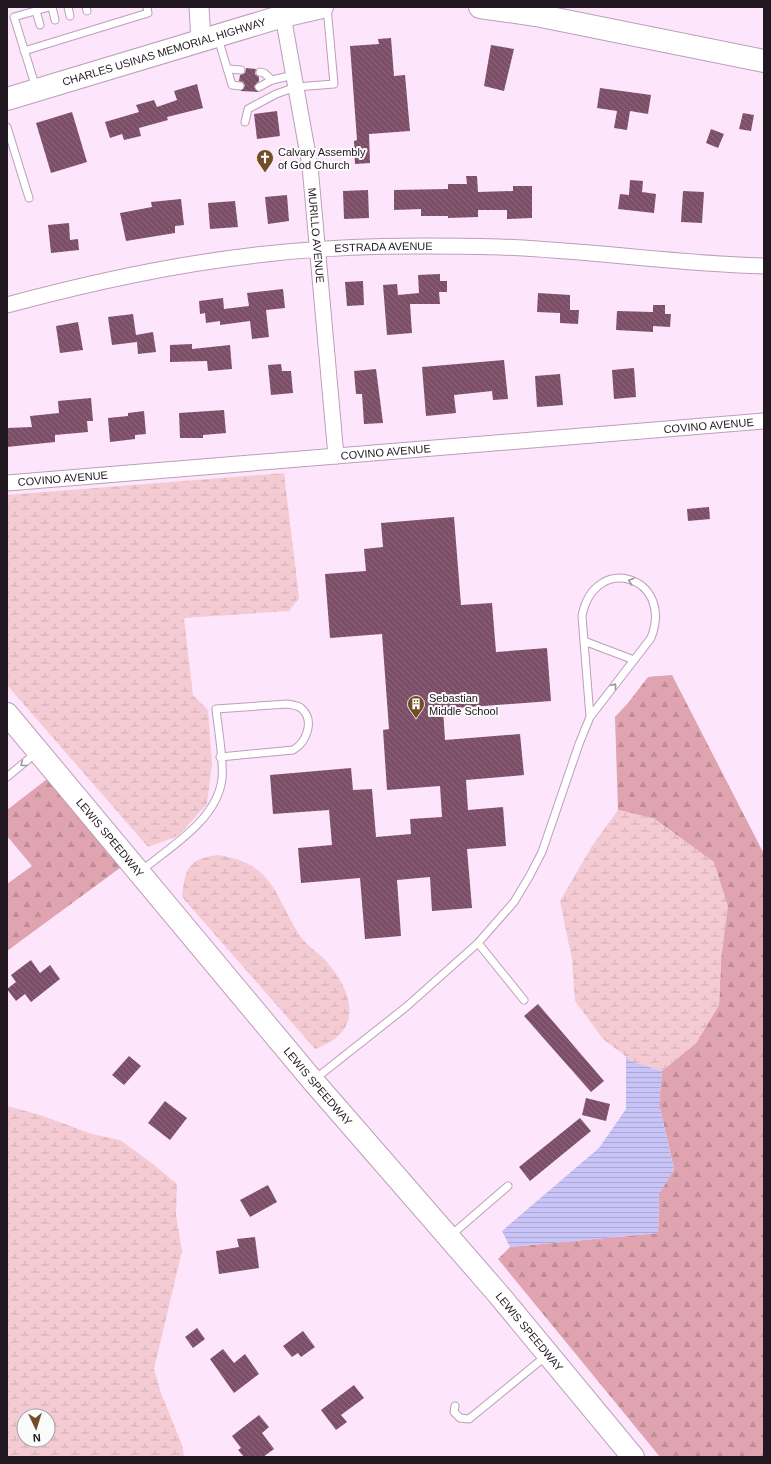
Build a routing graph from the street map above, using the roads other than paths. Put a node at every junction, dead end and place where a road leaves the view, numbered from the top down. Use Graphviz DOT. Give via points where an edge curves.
graph roads {
  1 [pos="51,7"];
  2 [pos="68,7"];
  3 [pos="147,7"];
  4 [pos="200,7"];
  5 [pos="322,7"];
  6 [pos="327,7"];
  7 [pos="480,7"];
  8 [pos="36,11"];
  9 [pos="70,16"];
  10 [pos="283,16"];
  11 [pos="55,20"];
  12 [pos="40,25"];
  13 [pos="209,38"];
  14 [pos="24,51"];
  15 [pos="764,61"];
  16 [pos="228,69"];
  17 [pos="241,70"];
  18 [pos="260,72"];
  19 [pos="272,80"];
  20 [pos="295,81"];
  21 [pos="240,86"];
  22 [pos="259,87"];
  23 [pos="37,90"];
  24 [pos="7,99"];
  25 [pos="245,122"];
  26 [pos="7,127"];
  27 [pos="29,198"];
  28 [pos="317,250"];
  29 [pos="764,266"];
  30 [pos="7,305"];
  31 [pos="764,421"];
  32 [pos="336,456"];
  33 [pos="7,483"];
  34 [pos="584,641"];
  35 [pos="634,660"];
  36 [pos="7,714"];
  37 [pos="590,717"];
  38 [pos="39,751"];
  39 [pos="220,757"];
  40 [pos="7,777"];
  41 [pos="139,872"];
  42 [pos="478,943"];
  43 [pos="524,1000"];
  44 [pos="313,1081"];
  45 [pos="508,1186"];
  46 [pos="449,1237"];
  47 [pos="548,1355"];
  48 [pos="455,1406"];
  49 [pos="633,1457"];
  1 -- 8 [label="lane"];
  1 -- 11 [label="lane"];
  2 -- 9 [label="lane"];
  3 -- 14 [label="lane" via="148,13 91,26 44,41"];
  4 -- 13 [label="street"];
  5 -- 10 [label="main road, CHARLES USINAS MEMORIAL HIGHWAY"];
  6 -- 20 [label="lane" via="334,84"];
  7 -- 15 [label="main road" via="536,15"];
  8 -- 12 [label="lane"];
  8 -- 14 [label="lane" via="14,18"];
  10 -- 13 [label="main road, CHARLES USINAS MEMORIAL HIGHWAY"];
  10 -- 20 [label="street, MURILLO AVENUE"];
  13 -- 16 [label="lane"];
  13 -- 23 [label="main road, CHARLES USINAS MEMORIAL HIGHWAY"];
  14 -- 23 [label="lane"];
  16 -- 17 [label="lane"];
  16 -- 21 [label="lane" via="232,85"];
  18 -- 19 [label="lane"];
  19 -- 20 [label="lane"];
  19 -- 22 [label="lane"];
  20 -- 25 [label="lane" via="248,109"];
  20 -- 28 [label="street, MURILLO AVENUE" via="310,166"];
  23 -- 24 [label="main road, CHARLES USINAS MEMORIAL HIGHWAY"];
  26 -- 27 [label="lane"];
  28 -- 29 [label="street, ESTRADA AVENUE" via="404,246 500,248"];
  28 -- 30 [label="street, ESTRADA AVENUE" via="209,261 68,289"];
  28 -- 32 [label="street, MURILLO AVENUE"];
  31 -- 32 [label="street, COVINO AVENUE"];
  32 -- 33 [label="street, COVINO AVENUE"];
  34 -- 35 [label="lane"];
  35 -- 34 [label="lane, one-way" via="651,638 656,625 651,596 644,587 635,582 616,578 597,585 585,602 582,616"];
  34 -- 37 [label="lane"];
  37 -- 35 [label="lane, one-way"];
  36 -- 38 [label="main road, LEWIS SPEEDWAY"];
  37 -- 42 [label="lane" via="542,852 514,902"];
  38 -- 40 [label="lane, one-way"];
  38 -- 41 [label="main road, LEWIS SPEEDWAY"];
  39 -- 39 [label="lane" via="293,750 306,738 306,715 298,706 287,704 216,709"];
  39 -- 41 [label="lane" via="222,778 209,812 202,821"];
  41 -- 44 [label="main road, LEWIS SPEEDWAY"];
  42 -- 43 [label="lane"];
  42 -- 44 [label="lane" via="406,1007"];
  44 -- 46 [label="main road, LEWIS SPEEDWAY"];
  45 -- 46 [label="lane"];
  46 -- 47 [label="main road, LEWIS SPEEDWAY"];
  47 -- 48 [label="lane" via="469,1419 460,1418 454,1412"];
  47 -- 49 [label="main road, LEWIS SPEEDWAY"];
}
